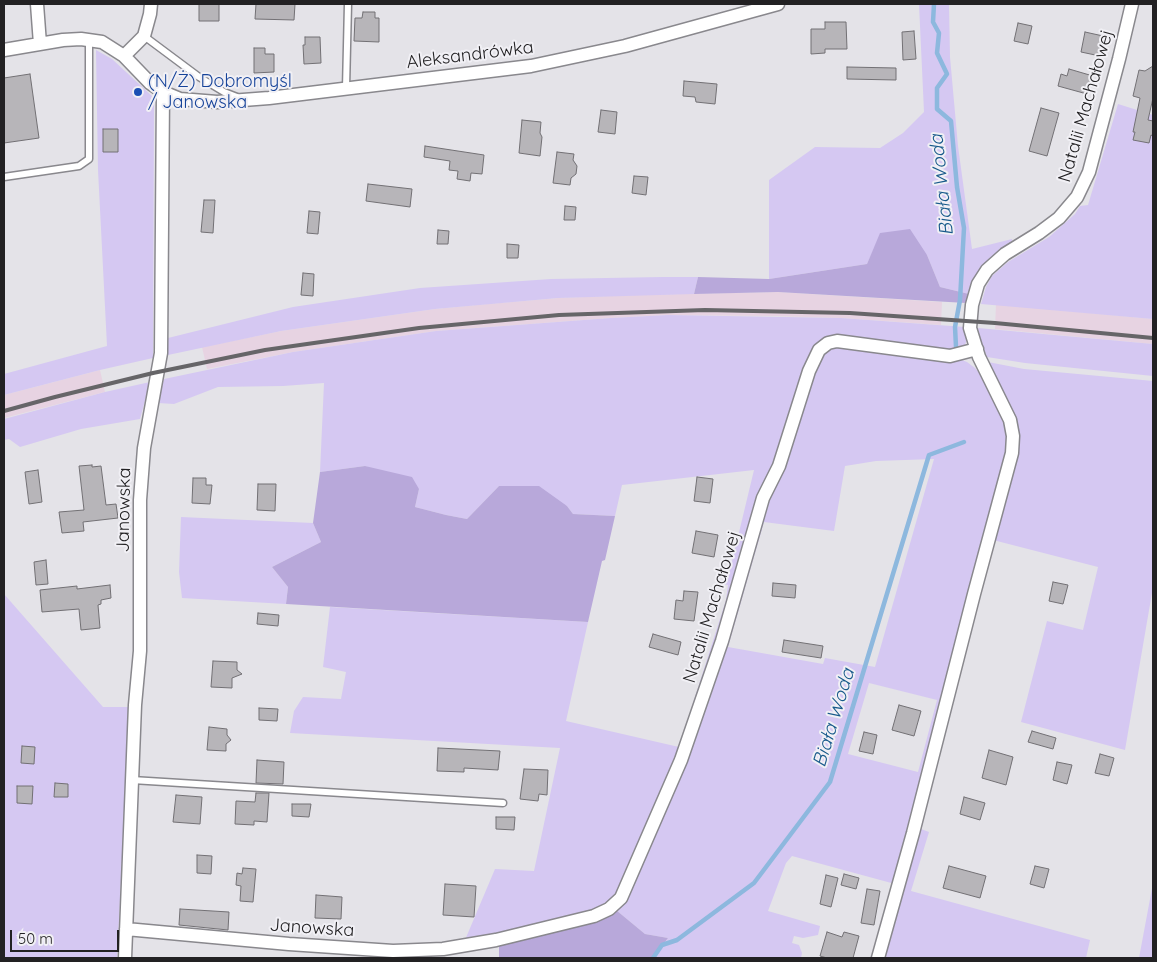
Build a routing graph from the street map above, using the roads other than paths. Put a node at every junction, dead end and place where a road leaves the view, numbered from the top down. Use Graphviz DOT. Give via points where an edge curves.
graph roads {
  1 [pos="37,4"];
  2 [pos="151,4"];
  3 [pos="348,4"];
  4 [pos="778,4"];
  5 [pos="1132,4"];
  6 [pos="761,6"];
  7 [pos="144,36"];
  8 [pos="88,40"];
  9 [pos="40,44"];
  10 [pos="4,50"];
  11 [pos="124,56"];
  12 [pos="346,88"];
  13 [pos="163,92"];
  14 [pos="246,100"];
  15 [pos="4,177"];
  16 [pos="977,349"];
  17 [pos="132,780"];
  18 [pos="503,803"];
  19 [pos="126,929"];
  20 [pos="496,940"];
  21 [pos="125,958"];
  22 [pos="878,958"];
  1 -- 9 [label="street"];
  2 -- 7 [label="street"];
  3 -- 12 [label="lane"];
  4 -- 6 [label="street, Aleksandrówka"];
  5 -- 16 [label="street, Natalii Machałowej" via="1089,172 1077,197 1059,218 1006,254 987,270 978,284 970,328"];
  6 -- 12 [label="street, Aleksandrówka" via="625,46 546,64"];
  7 -- 11 [label="street"];
  7 -- 14 [label="lane" via="199,77"];
  8 -- 9 [label="street"];
  8 -- 11 [label="street, Aleksandrówka" via="102,42"];
  8 -- 15 [label="lane" via="89,159 79,166"];
  9 -- 10 [label="street"];
  11 -- 13 [label="street, Aleksandrówka"];
  12 -- 14 [label="street, Aleksandrówka"];
  13 -- 14 [label="street, Aleksandrówka" via="196,102"];
  13 -- 17 [label="street, Janowska" via="161,353 144,448 140,500 140,650"];
  16 -- 20 [label="street, Natalii Machałowej" via="950,356 837,341 819,350 809,371 779,466 763,498 722,641 682,760 621,898 594,916"];
  16 -- 22 [label="street, Natalii Machałowej" via="1010,420 1012,453"];
  17 -- 18 [label="lane"];
  17 -- 19 [label="street, Janowska"];
  19 -- 20 [label="street, Janowska" via="393,951 443,949"];
  19 -- 21 [label="street, Janowska"];
}
